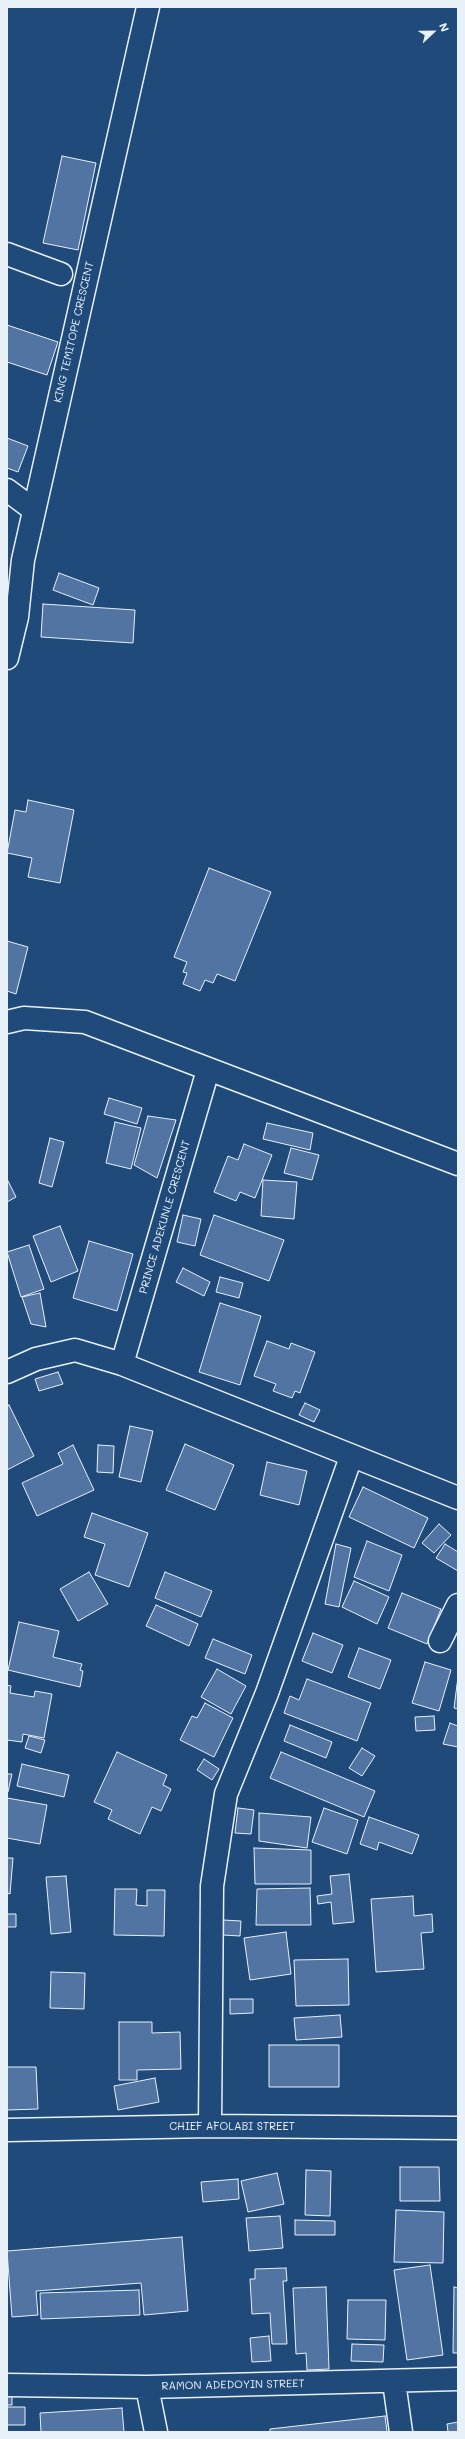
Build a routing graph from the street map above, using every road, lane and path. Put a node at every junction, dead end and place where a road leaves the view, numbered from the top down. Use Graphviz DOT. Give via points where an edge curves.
graph roads {
  1 [pos="148,7"];
  2 [pos="7,254"];
  3 [pos="61,274"];
  4 [pos="7,490"];
  5 [pos="34,510"];
  6 [pos="7,658"];
  7 [pos="7,1022"];
  8 [pos="208,1070"];
  9 [pos="458,1164"];
  10 [pos="122,1364"];
  11 [pos="7,1372"];
  12 [pos="351,1457"];
  13 [pos="458,1498"];
  14 [pos="458,1605"];
  15 [pos="440,1641"];
  16 [pos="210,2126"];
  17 [pos="458,2128"];
  18 [pos="7,2130"];
  19 [pos="458,2379"];
  20 [pos="394,2382"];
  21 [pos="7,2385"];
  22 [pos="147,2387"];
  23 [pos="156,2432"];
  24 [pos="401,2432"];
  1 -- 5 [label="street, KING TEMITOPE CRESCENT"];
  2 -- 3 [label="street"];
  4 -- 5 [label="street"];
  5 -- 6 [label="street, KING TEMITOPE CRESCENT" via="23,560 17,617"];
  7 -- 8 [label="street" via="24,1018 85,1022"];
  8 -- 9 [label="street"];
  8 -- 10 [label="street, PRINCE ADEKUNLE CRESCENT"];
  10 -- 11 [label="street" via="75,1350 36,1359"];
  10 -- 12 [label="street"];
  12 -- 13 [label="street"];
  12 -- 16 [label="street" via="267,1693 226,1794 212,1886"];
  14 -- 15 [label="street"];
  16 -- 17 [label="street, CHIEF AFOLABI STREET"];
  16 -- 18 [label="street, CHIEF AFOLABI STREET"];
  19 -- 20 [label="street, RAMON ADEDOYIN STREET"];
  20 -- 22 [label="street, RAMON ADEDOYIN STREET"];
  20 -- 24 [label="street"];
  21 -- 22 [label="street, RAMON ADEDOYIN STREET"];
  22 -- 23 [label="street"];
}
